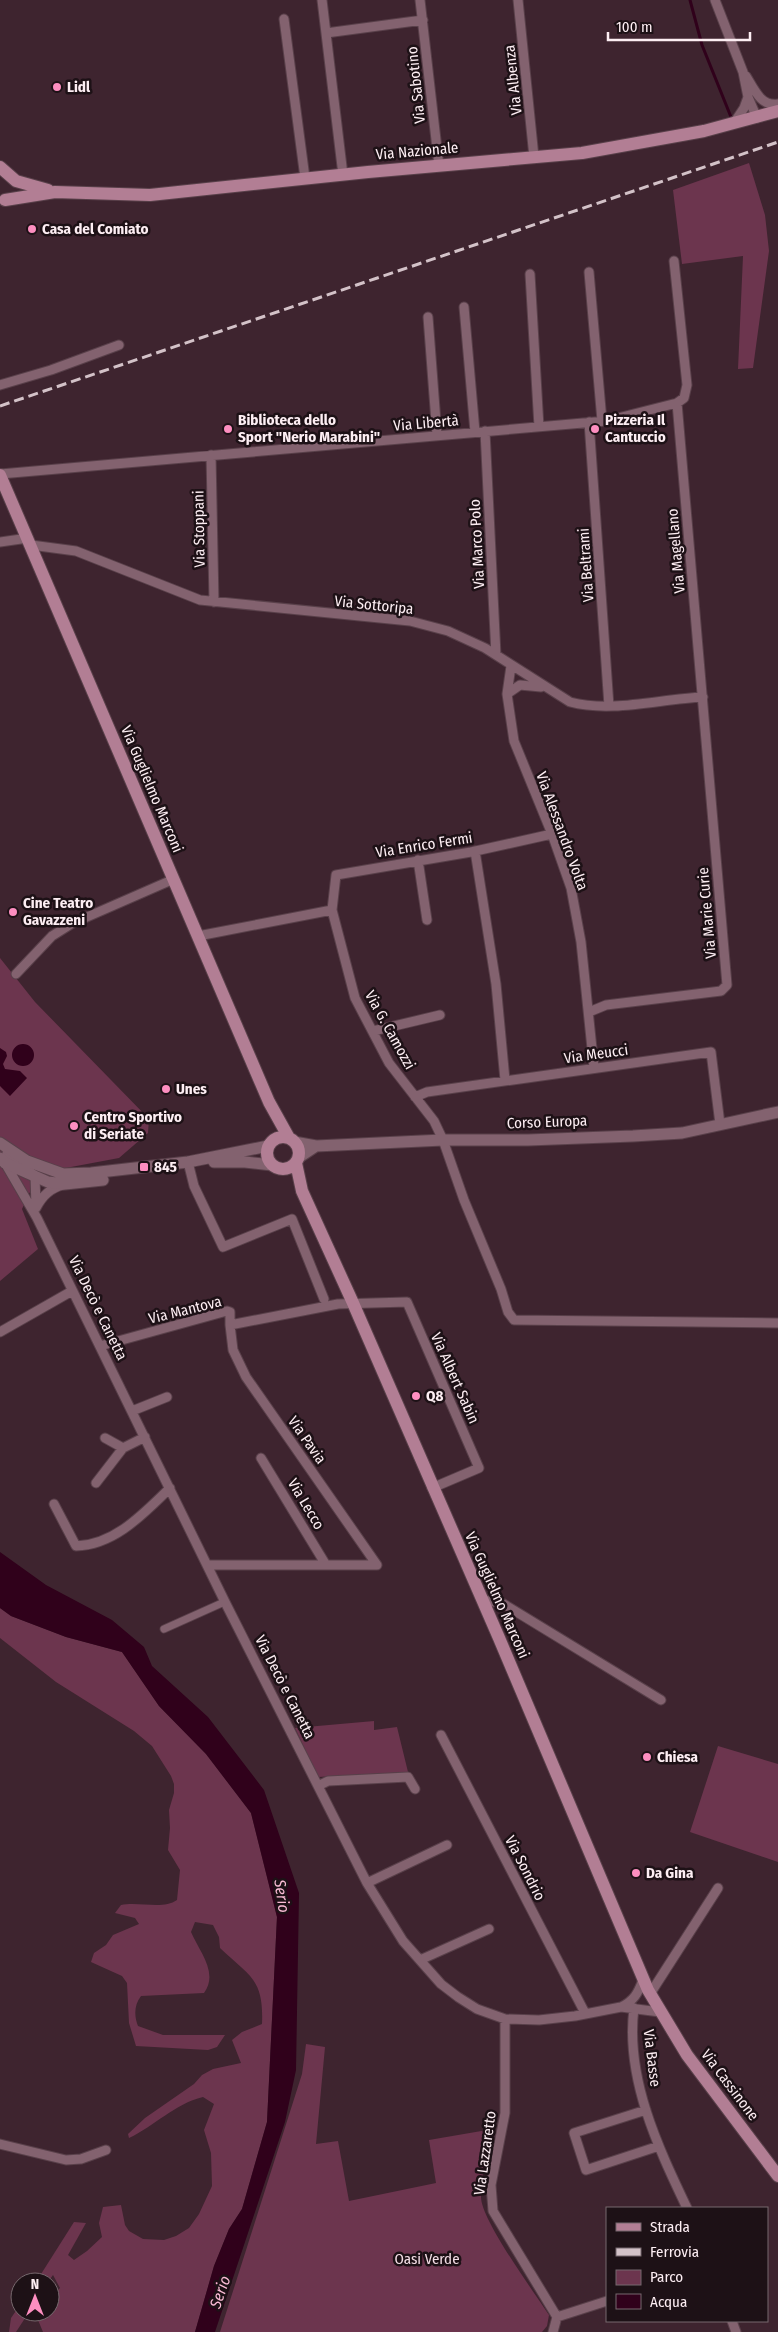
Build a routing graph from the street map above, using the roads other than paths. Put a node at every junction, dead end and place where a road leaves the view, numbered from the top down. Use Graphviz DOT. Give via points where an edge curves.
graph roads {
  1 [pos="322,0"];
  2 [pos="420,0"];
  3 [pos="518,0"];
  4 [pos="715,0"];
  5 [pos="284,19"];
  6 [pos="422,20"];
  7 [pos="326,33"];
  8 [pos="743,72"];
  9 [pos="748,97"];
  10 [pos="760,98"];
  11 [pos="778,104"];
  12 [pos="778,111"];
  13 [pos="757,118"];
  14 [pos="732,125"];
  15 [pos="534,157"];
  16 [pos="439,166"];
  17 [pos="5,170"];
  18 [pos="343,175"];
  19 [pos="305,178"];
  20 [pos="55,192"];
  21 [pos="3,201"];
  22 [pos="674,261"];
  23 [pos="589,272"];
  24 [pos="530,274"];
  25 [pos="464,307"];
  26 [pos="428,317"];
  27 [pos="119,346"];
  28 [pos="0,385"];
  29 [pos="677,403"];
  30 [pos="602,421"];
  31 [pos="588,422"];
  32 [pos="539,427"];
  33 [pos="485,431"];
  34 [pos="475,432"];
  35 [pos="437,436"];
  36 [pos="211,455"];
  37 [pos="0,474"];
  38 [pos="0,542"];
  39 [pos="29,542"];
  40 [pos="214,602"];
  41 [pos="496,655"];
  42 [pos="511,666"];
  43 [pos="545,688"];
  44 [pos="507,694"];
  45 [pos="703,697"];
  46 [pos="610,706"];
  47 [pos="552,834"];
  48 [pos="475,851"];
  49 [pos="418,860"];
  50 [pos="174,879"];
  51 [pos="332,910"];
  52 [pos="427,920"];
  53 [pos="198,936"];
  54 [pos="16,974"];
  55 [pos="589,1012"];
  56 [pos="440,1015"];
  57 [pos="373,1031"];
  58 [pos="594,1068"];
  59 [pos="505,1080"];
  60 [pos="415,1097"];
  61 [pos="778,1112"];
  62 [pos="275,1115"];
  63 [pos="720,1124"];
  64 [pos="291,1140"];
  65 [pos="443,1140"];
  66 [pos="0,1143"];
  67 [pos="269,1144"];
  68 [pos="316,1146"];
  69 [pos="0,1147"];
  70 [pos="3,1160"];
  71 [pos="297,1161"];
  72 [pos="188,1162"];
  73 [pos="277,1167"];
  74 [pos="133,1168"];
  75 [pos="34,1176"];
  76 [pos="65,1184"];
  77 [pos="302,1191"];
  78 [pos="36,1207"];
  79 [pos="37,1218"];
  80 [pos="72,1291"];
  81 [pos="324,1299"];
  82 [pos="353,1303"];
  83 [pos="778,1323"];
  84 [pos="230,1325"];
  85 [pos="0,1332"];
  86 [pos="100,1346"];
  87 [pos="167,1397"];
  88 [pos="132,1411"];
  89 [pos="145,1437"];
  90 [pos="105,1438"];
  91 [pos="123,1448"];
  92 [pos="261,1458"];
  93 [pos="96,1483"];
  94 [pos="170,1488"];
  95 [pos="432,1488"];
  96 [pos="54,1504"];
  97 [pos="208,1565"];
  98 [pos="326,1565"];
  99 [pos="482,1600"];
  100 [pos="224,1602"];
  101 [pos="164,1629"];
  102 [pos="661,1700"];
  103 [pos="441,1735"];
  104 [pos="318,1786"];
  105 [pos="415,1789"];
  106 [pos="447,1845"];
  107 [pos="367,1883"];
  108 [pos="718,1888"];
  109 [pos="489,1929"];
  110 [pos="420,1960"];
  111 [pos="643,1980"];
  112 [pos="650,1994"];
  113 [pos="621,2007"];
  114 [pos="634,2008"];
  115 [pos="660,2012"];
  116 [pos="585,2013"];
  117 [pos="505,2019"];
  118 [pos="646,2110"];
  119 [pos="0,2144"];
  120 [pos="659,2146"];
  121 [pos="106,2150"];
  122 [pos="778,2176"];
  123 [pos="687,2207"];
  124 [pos="606,2301"];
  125 [pos="557,2317"];
  126 [pos="553,2332"];
  1 -- 7 [label="street"];
  2 -- 6 [label="street, Via Sabotino"];
  3 -- 15 [label="street, Via Albenza"];
  4 -- 8 [label="street"];
  5 -- 19 [label="street"];
  6 -- 7 [label="street"];
  6 -- 16 [label="street, Via Sabotino"];
  7 -- 18 [label="street"];
  8 -- 9 [label="street"];
  8 -- 10 [label="street"];
  9 -- 13 [label="street"];
  9 -- 14 [label="street"];
  10 -- 11 [label="street" via="772,105"];
  10 -- 13 [label="street"];
  12 -- 13 [label="main road, Via Nazionale"];
  13 -- 14 [label="main road, Via Nazionale"];
  14 -- 15 [label="main road, Via Nazionale" via="604,150"];
  15 -- 16 [label="main road, Via Nazionale"];
  16 -- 18 [label="main road, Via Nazionale"];
  17 -- 20 [label="main road, Via Nazionale" via="16,181"];
  17 -- 21 [label="main road" via="12,183"];
  18 -- 19 [label="main road, Via Nazionale"];
  19 -- 20 [label="main road, Via Nazionale" via="150,195"];
  20 -- 21 [label="main road, Via Nazionale"];
  22 -- 29 [label="street" via="687,385 684,398"];
  23 -- 30 [label="street"];
  24 -- 32 [label="street"];
  25 -- 34 [label="street"];
  26 -- 35 [label="street"];
  27 -- 28 [label="street"];
  29 -- 30 [label="street, Via Libertà"];
  29 -- 45 [label="street, Via Magellano"];
  30 -- 31 [label="street, Via Libertà"];
  31 -- 32 [label="street, Via Libertà"];
  31 -- 46 [label="street, Via Beltrami"];
  32 -- 33 [label="street, Via Libertà"];
  33 -- 34 [label="street, Via Libertà"];
  33 -- 41 [label="street, Via Marco Polo"];
  34 -- 35 [label="street, Via Libertà"];
  35 -- 36 [label="street, Via Libertà"];
  36 -- 37 [label="street, Via Libertà"];
  36 -- 40 [label="street, Via Stoppani"];
  37 -- 39 [label="main road, Via Guglielmo Marconi"];
  38 -- 39 [label="street, Via Sottoripa"];
  39 -- 40 [label="street, Via Sottoripa" via="76,551 200,600"];
  39 -- 50 [label="main road, Via Guglielmo Marconi"];
  40 -- 41 [label="street, Via Sottoripa" via="410,621 448,631"];
  41 -- 42 [label="street, Via Sottoripa"];
  42 -- 43 [label="street, Via Sottoripa"];
  42 -- 44 [label="street, Via Alessandro Volta"];
  43 -- 44 [label="street" via="520,686"];
  43 -- 46 [label="street, Via Sottoripa" via="584,706"];
  44 -- 47 [label="street, Via Alessandro Volta" via="514,741"];
  45 -- 46 [label="street, Via Sottoripa"];
  45 -- 55 [label="street, Via Marie Curie" via="727,985 721,990 606,1006"];
  47 -- 48 [label="street, Via Enrico Fermi"];
  47 -- 55 [label="street, Via Alessandro Volta" via="571,888"];
  48 -- 49 [label="street, Via Enrico Fermi"];
  48 -- 59 [label="street" via="496,984"];
  49 -- 51 [label="street, Via Enrico Fermi" via="336,875"];
  49 -- 52 [label="street"];
  50 -- 53 [label="main road, Via Guglielmo Marconi"];
  50 -- 54 [label="street" via="71,924 52,936"];
  51 -- 53 [label="street"];
  51 -- 57 [label="street, Via G. Camozzi" via="355,998"];
  53 -- 62 [label="main road, Via Guglielmo Marconi"];
  55 -- 58 [label="street, Via Alessandro Volta"];
  56 -- 57 [label="street"];
  57 -- 60 [label="street, Via G. Camozzi" via="389,1063"];
  58 -- 59 [label="street, Via Meucci"];
  58 -- 63 [label="street, Via Meucci" via="711,1052"];
  59 -- 60 [label="street, Via Meucci" via="427,1092"];
  60 -- 65 [label="street, Via G. Camozzi" via="434,1121"];
  61 -- 63 [label="street, Corso Europa"];
  62 -- 64 [label="main road, Via Guglielmo Marconi"];
  62 -- 67 [label="main road"];
  63 -- 65 [label="street, Corso Europa" via="682,1133"];
  64 -- 67 [label="main road, Corso Europa" via="279,1137"];
  64 -- 68 [label="street, Corso Europa"];
  64 -- 71 [label="main road" via="298,1148"];
  65 -- 68 [label="street, Corso Europa"];
  65 -- 83 [label="street, Via G. Camozzi" via="508,1312 514,1320"];
  66 -- 74 [label="street, Corso Europa" via="27,1161 62,1174"];
  67 -- 72 [label="street, Corso Europa"];
  67 -- 73 [label="main road" via="266,1155"];
  68 -- 71 [label="street"];
  69 -- 75 [label="street"];
  70 -- 75 [label="street, Corso Europa"];
  70 -- 79 [label="street, Via Decò e Canetta"];
  71 -- 73 [label="main road"];
  71 -- 77 [label="main road, Via Guglielmo Marconi"];
  72 -- 73 [label="street, Corso Europa" via="245,1162"];
  72 -- 74 [label="street, Corso Europa"];
  72 -- 81 [label="street" via="194,1186 223,1247 292,1219"];
  73 -- 77 [label="main road, Via Guglielmo Marconi"];
  74 -- 76 [label="street, Corso Europa" via="112,1178"];
  75 -- 76 [label="street, Corso Europa"];
  75 -- 78 [label="street, Via Decò e Canetta"];
  76 -- 78 [label="street" via="54,1187"];
  77 -- 82 [label="main road, Via Guglielmo Marconi"];
  78 -- 79 [label="street, Via Decò e Canetta"];
  79 -- 80 [label="street, Via Decò e Canetta"];
  80 -- 85 [label="street"];
  80 -- 86 [label="street, Via Decò e Canetta"];
  82 -- 84 [label="street, Via Mantova"];
  82 -- 95 [label="main road, Via Guglielmo Marconi"];
  82 -- 95 [label="street, Via Albert Sabin" via="407,1302 479,1468"];
  84 -- 86 [label="street, Via Mantova" via="230,1312 227,1310"];
  84 -- 98 [label="street, Via Pavia" via="233,1350 246,1377 377,1564"];
  86 -- 88 [label="street, Via Decò e Canetta"];
  87 -- 88 [label="street"];
  88 -- 89 [label="street, Via Decò e Canetta"];
  89 -- 91 [label="street"];
  89 -- 94 [label="street, Via Decò e Canetta"];
  90 -- 91 [label="street"];
  91 -- 93 [label="street"];
  92 -- 98 [label="street, Via Lecco"];
  94 -- 96 [label="street" via="130,1527 89,1546 76,1546"];
  94 -- 97 [label="street, Via Decò e Canetta"];
  95 -- 99 [label="main road, Via Guglielmo Marconi"];
  97 -- 98 [label="street"];
  97 -- 100 [label="street, Via Decò e Canetta"];
  99 -- 102 [label="street" via="502,1603"];
  99 -- 111 [label="main road, Via Guglielmo Marconi"];
  100 -- 101 [label="street"];
  100 -- 104 [label="street, Via Decò e Canetta"];
  103 -- 116 [label="street, Via Sondrio"];
  104 -- 105 [label="street" via="328,1782 408,1777"];
  104 -- 107 [label="street, Via Decò e Canetta"];
  106 -- 107 [label="street"];
  107 -- 110 [label="street, Via Decò e Canetta"];
  108 -- 112 [label="street"];
  109 -- 110 [label="street"];
  110 -- 117 [label="street, Via Decò e Canetta" via="458,1998"];
  111 -- 112 [label="main road, Via Guglielmo Marconi"];
  111 -- 113 [label="street" via="636,1996"];
  112 -- 115 [label="main road, Via Guglielmo Marconi"];
  113 -- 114 [label="street, Via Decò e Canetta"];
  113 -- 116 [label="street, Via Decò e Canetta"];
  114 -- 115 [label="street, Via Decò e Canetta"];
  114 -- 118 [label="street, Via Basse" via="634,2049"];
  115 -- 122 [label="main road, Via Cassinone" via="687,2055"];
  116 -- 117 [label="street, Via Decò e Canetta" via="539,2020"];
  117 -- 125 [label="street, Via Lazzaretto" via="505,2113 491,2185 493,2211"];
  118 -- 120 [label="street, Via Basse"];
  118 -- 120 [label="street, Via Basse" via="574,2134 586,2170"];
  119 -- 121 [label="street" via="66,2160 81,2159"];
  120 -- 123 [label="street, Via Basse"];
  124 -- 125 [label="street"];
  125 -- 126 [label="street"];
}
